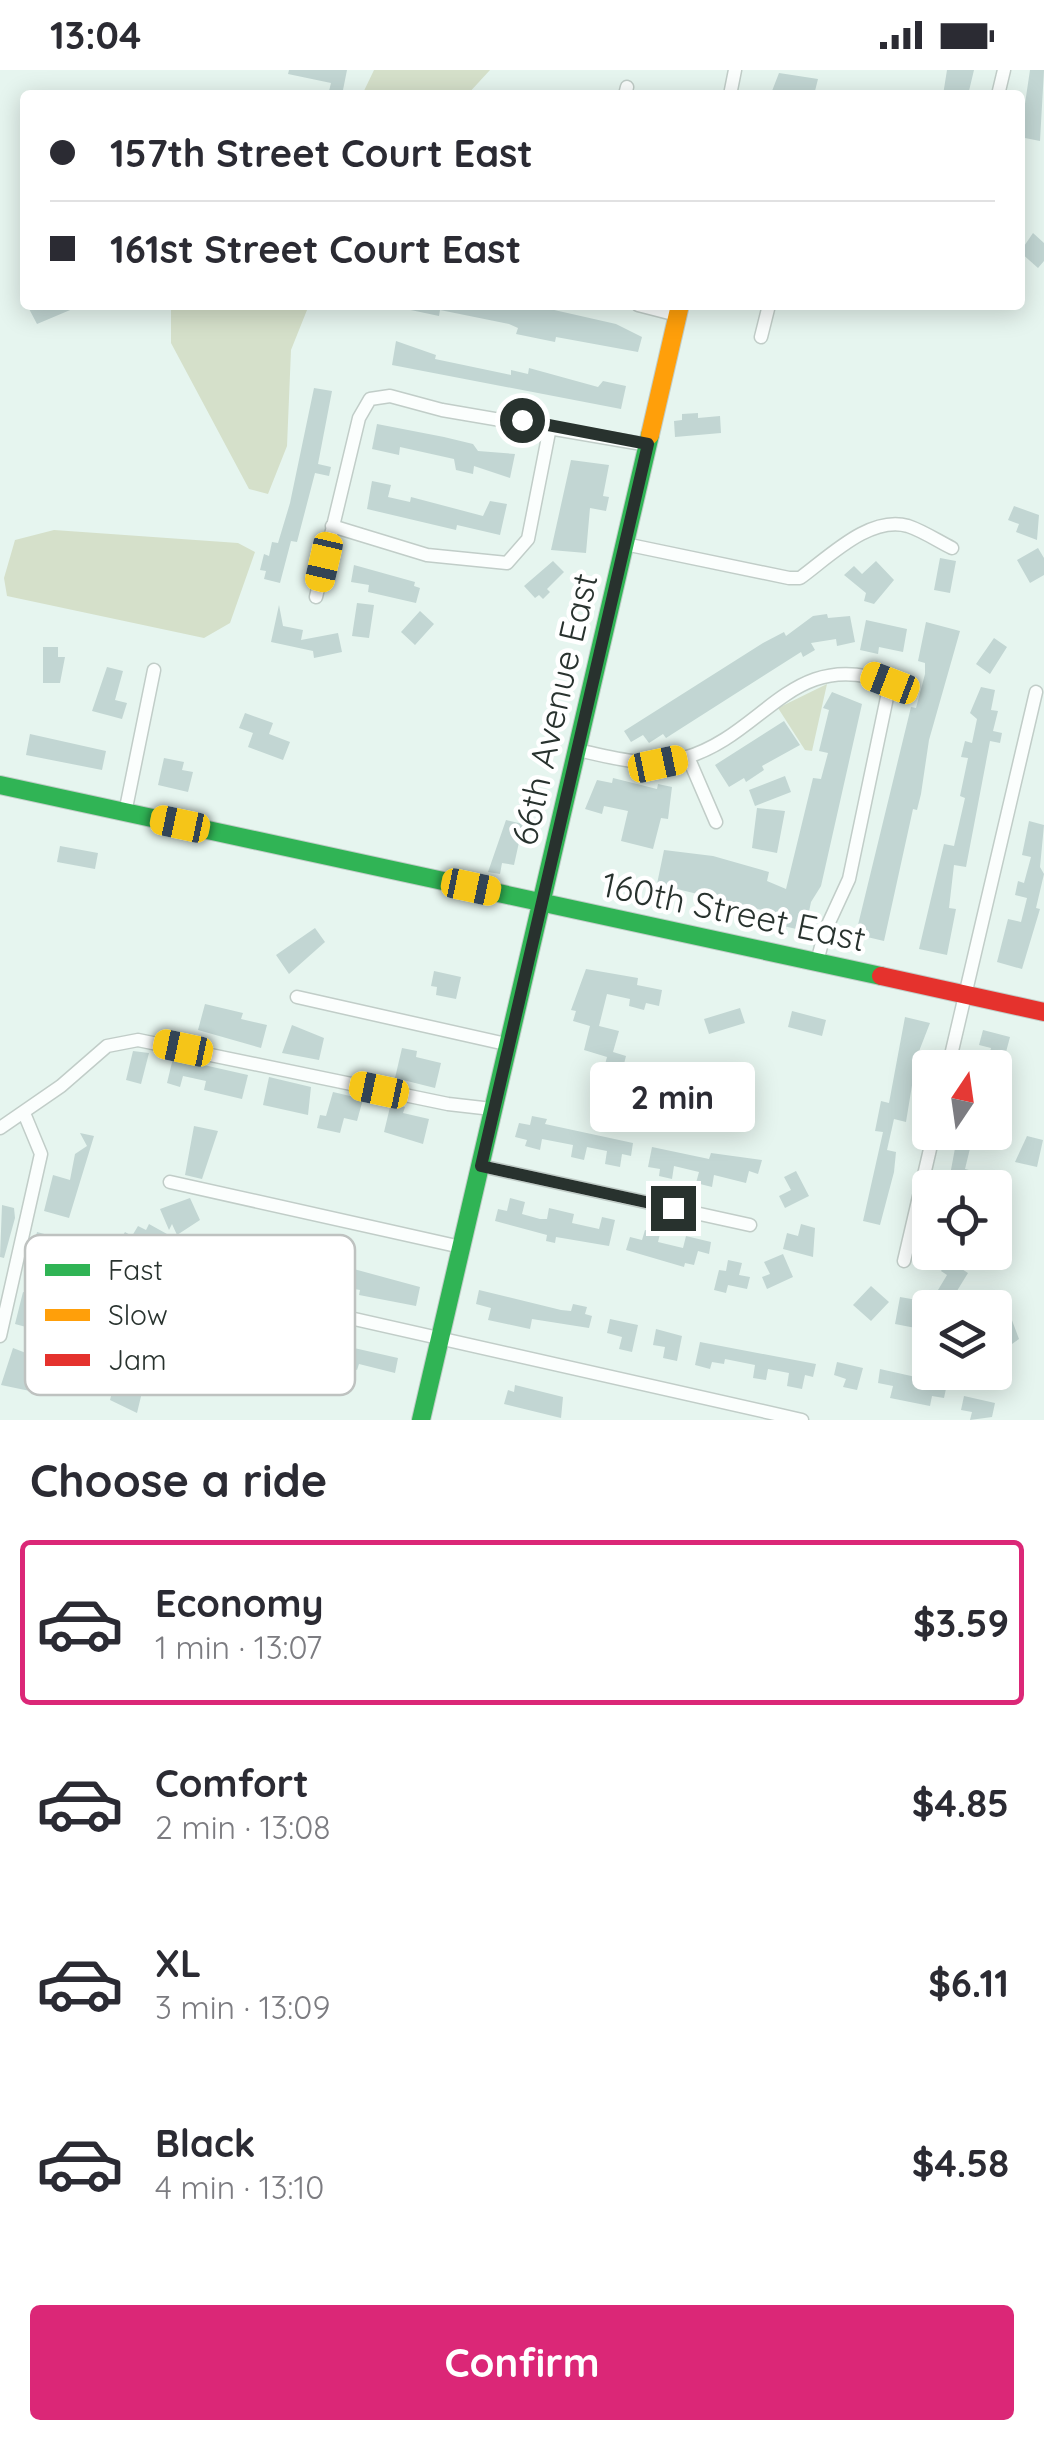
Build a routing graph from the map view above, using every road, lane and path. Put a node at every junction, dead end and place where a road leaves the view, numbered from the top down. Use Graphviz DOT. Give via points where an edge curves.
graph roads {
  1 [pos="679,310"];
  2 [pos="769,310"];
  3 [pos="761,336"];
  4 [pos="550,427"];
  5 [pos="648,444"];
  6 [pos="332,526"];
  7 [pos="625,544"];
  8 [pos="952,548"];
  9 [pos="316,597"];
  10 [pos="154,670"];
  11 [pos="1036,692"];
  12 [pos="578,750"];
  13 [pos="688,757"];
  14 [pos="0,785"];
  15 [pos="126,813"];
  16 [pos="716,822"];
  17 [pos="543,902"];
  18 [pos="817,962"];
  19 [pos="966,994"];
  20 [pos="297,997"];
  21 [pos="1044,1012"];
  22 [pos="510,1045"];
  23 [pos="952,1050"];
  24 [pos="492,1109"];
  25 [pos="24,1113"];
  26 [pos="0,1128"];
  27 [pos="930,1150"];
  28 [pos="481,1166"];
  29 [pos="170,1182"];
  30 [pos="750,1226"];
  31 [pos="461,1247"];
  32 [pos="904,1261"];
  33 [pos="355,1321"];
  34 [pos="0,1336"];
  35 [pos="440,1341"];
  36 [pos="422,1420"];
  37 [pos="802,1420"];
  1 -- 5 [label="street, 66th Avenue East"];
  2 -- 3 [label="street"];
  4 -- 5 [label="street"];
  4 -- 6 [label="street" via="390,396 370,399"];
  4 -- 6 [label="street" via="528,539 508,563 427,554"];
  5 -- 7 [label="street, 66th Avenue East"];
  6 -- 9 [label="street"];
  7 -- 8 [label="street" via="790,578 889,524"];
  7 -- 12 [label="street, 66th Avenue East"];
  10 -- 15 [label="street"];
  11 -- 19 [label="street"];
  12 -- 13 [label="street" via="637,764"];
  12 -- 17 [label="street, 66th Avenue East"];
  13 -- 16 [label="street"];
  13 -- 18 [label="street" via="818,677 862,673 890,683 848,879"];
  14 -- 15 [label="street, 160th Street East"];
  15 -- 17 [label="street, 160th Street East"];
  17 -- 18 [label="street, 160th Street East"];
  17 -- 22 [label="street, 66th Avenue East"];
  18 -- 19 [label="street, 160th Street East"];
  19 -- 21 [label="street, 160th Street East"];
  19 -- 23 [label="street"];
  20 -- 22 [label="street"];
  22 -- 24 [label="street, 66th Avenue East"];
  24 -- 25 [label="street" via="138,1040 107,1046"];
  24 -- 28 [label="street, 66th Avenue East"];
  25 -- 26 [label="street"];
  25 -- 34 [label="street" via="41,1154"];
  27 -- 32 [label="street"];
  28 -- 30 [label="street"];
  28 -- 31 [label="street, 66th Avenue East"];
  29 -- 31 [label="street"];
  31 -- 35 [label="street, 66th Avenue East"];
  33 -- 35 [label="street"];
  35 -- 36 [label="street, 66th Avenue East"];
  35 -- 37 [label="street"];
}
